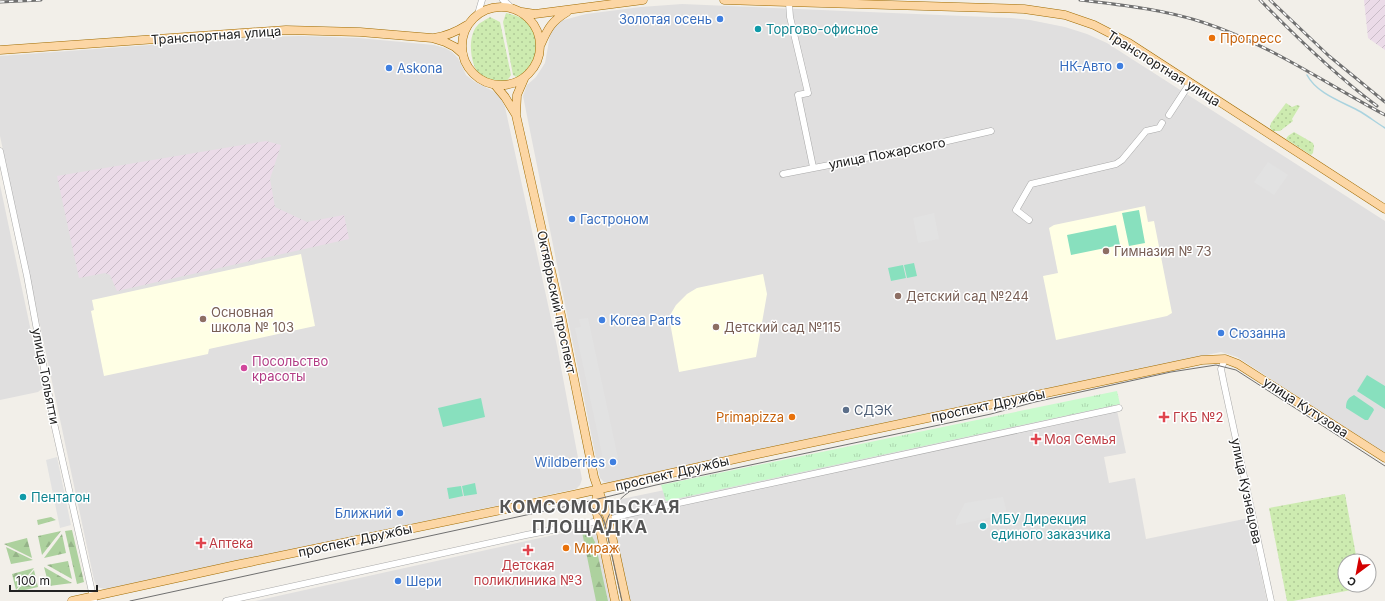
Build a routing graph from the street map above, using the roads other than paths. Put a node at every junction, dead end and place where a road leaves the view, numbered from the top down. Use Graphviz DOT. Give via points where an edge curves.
graph roads {
  1 [pos="482,0"];
  2 [pos="503,0"];
  3 [pos="643,0"];
  4 [pos="724,0"];
  5 [pos="789,3"];
  6 [pos="512,8"];
  7 [pos="569,11"];
  8 [pos="522,12"];
  9 [pos="478,14"];
  10 [pos="468,25"];
  11 [pos="432,38"];
  12 [pos="541,44"];
  13 [pos="0,50"];
  14 [pos="463,54"];
  15 [pos="524,79"];
  16 [pos="1190,83"];
  17 [pos="495,85"];
  18 [pos="516,115"];
  19 [pos="1169,115"];
  20 [pos="1162,123"];
  21 [pos="992,131"];
  22 [pos="0,151"];
  23 [pos="813,167"];
  24 [pos="783,174"];
  25 [pos="1385,209"];
  26 [pos="1030,220"];
  27 [pos="1225,359"];
  28 [pos="1119,408"];
  29 [pos="1385,458"];
  30 [pos="598,490"];
  31 [pos="608,520"];
  32 [pos="599,521"];
  33 [pos="93,599"];
  34 [pos="72,601"];
  35 [pos="226,601"];
  36 [pos="615,601"];
  37 [pos="626,601"];
  38 [pos="1271,601"];
  1 -- 9 [label="street"];
  2 -- 6 [label="street"];
  3 -- 7 [label="main road"];
  4 -- 5 [label="main road, Транспортная улица"];
  5 -- 16 [label="main road, Транспортная улица" via="1024,9 1065,15 1094,25 1129,43"];
  5 -- 23 [label="street" via="808,93 798,95"];
  6 -- 8 [label="main road"];
  6 -- 9 [label="main road" via="500,7"];
  7 -- 8 [label="main road" via="535,14"];
  7 -- 12 [label="main road" via="557,18 548,28"];
  8 -- 12 [label="main road" via="535,26"];
  9 -- 10 [label="main road"];
  10 -- 11 [label="main road, Транспортная улица" via="446,36"];
  10 -- 14 [label="main road" via="462,44"];
  11 -- 13 [label="main road, Транспортная улица" via="360,32 286,30"];
  11 -- 14 [label="main road, Транспортная улица" via="445,42"];
  12 -- 15 [label="main road" via="539,58 533,70"];
  14 -- 17 [label="main road" via="474,75"];
  15 -- 17 [label="main road" via="505,86"];
  15 -- 18 [label="main road, Октябрьский проспект" via="517,95"];
  16 -- 19 [label="street"];
  16 -- 25 [label="main road, Транспортная улица"];
  17 -- 18 [label="main road, Октябрьский проспект"];
  18 -- 30 [label="main road, Октябрьский проспект"];
  20 -- 26 [label="street" via="1159,128 1146,131 1116,164 1031,184 1016,210"];
  21 -- 23 [label="street, улица Пожарского"];
  22 -- 33 [label="street, улица Тольятти" via="27,276 54,423"];
  23 -- 24 [label="street, улица Пожарского"];
  27 -- 29 [label="main road, улица Кутузова" via="1249,370"];
  27 -- 30 [label="main road, проспект Дружбы" via="1202,360 1047,392"];
  27 -- 38 [label="street, улица Кузнецова" via="1221,369"];
  28 -- 31 [label="street"];
  30 -- 31 [label="main road, Октябрьский проспект"];
  30 -- 32 [label="main road, Октябрьский проспект" via="596,503"];
  30 -- 33 [label="main road, проспект Дружбы" via="258,560"];
  31 -- 37 [label="main road, Октябрьский проспект"];
  32 -- 35 [label="street"];
  32 -- 36 [label="main road, Октябрьский проспект"];
  33 -- 34 [label="main road, проспект Дружбы"];
}
